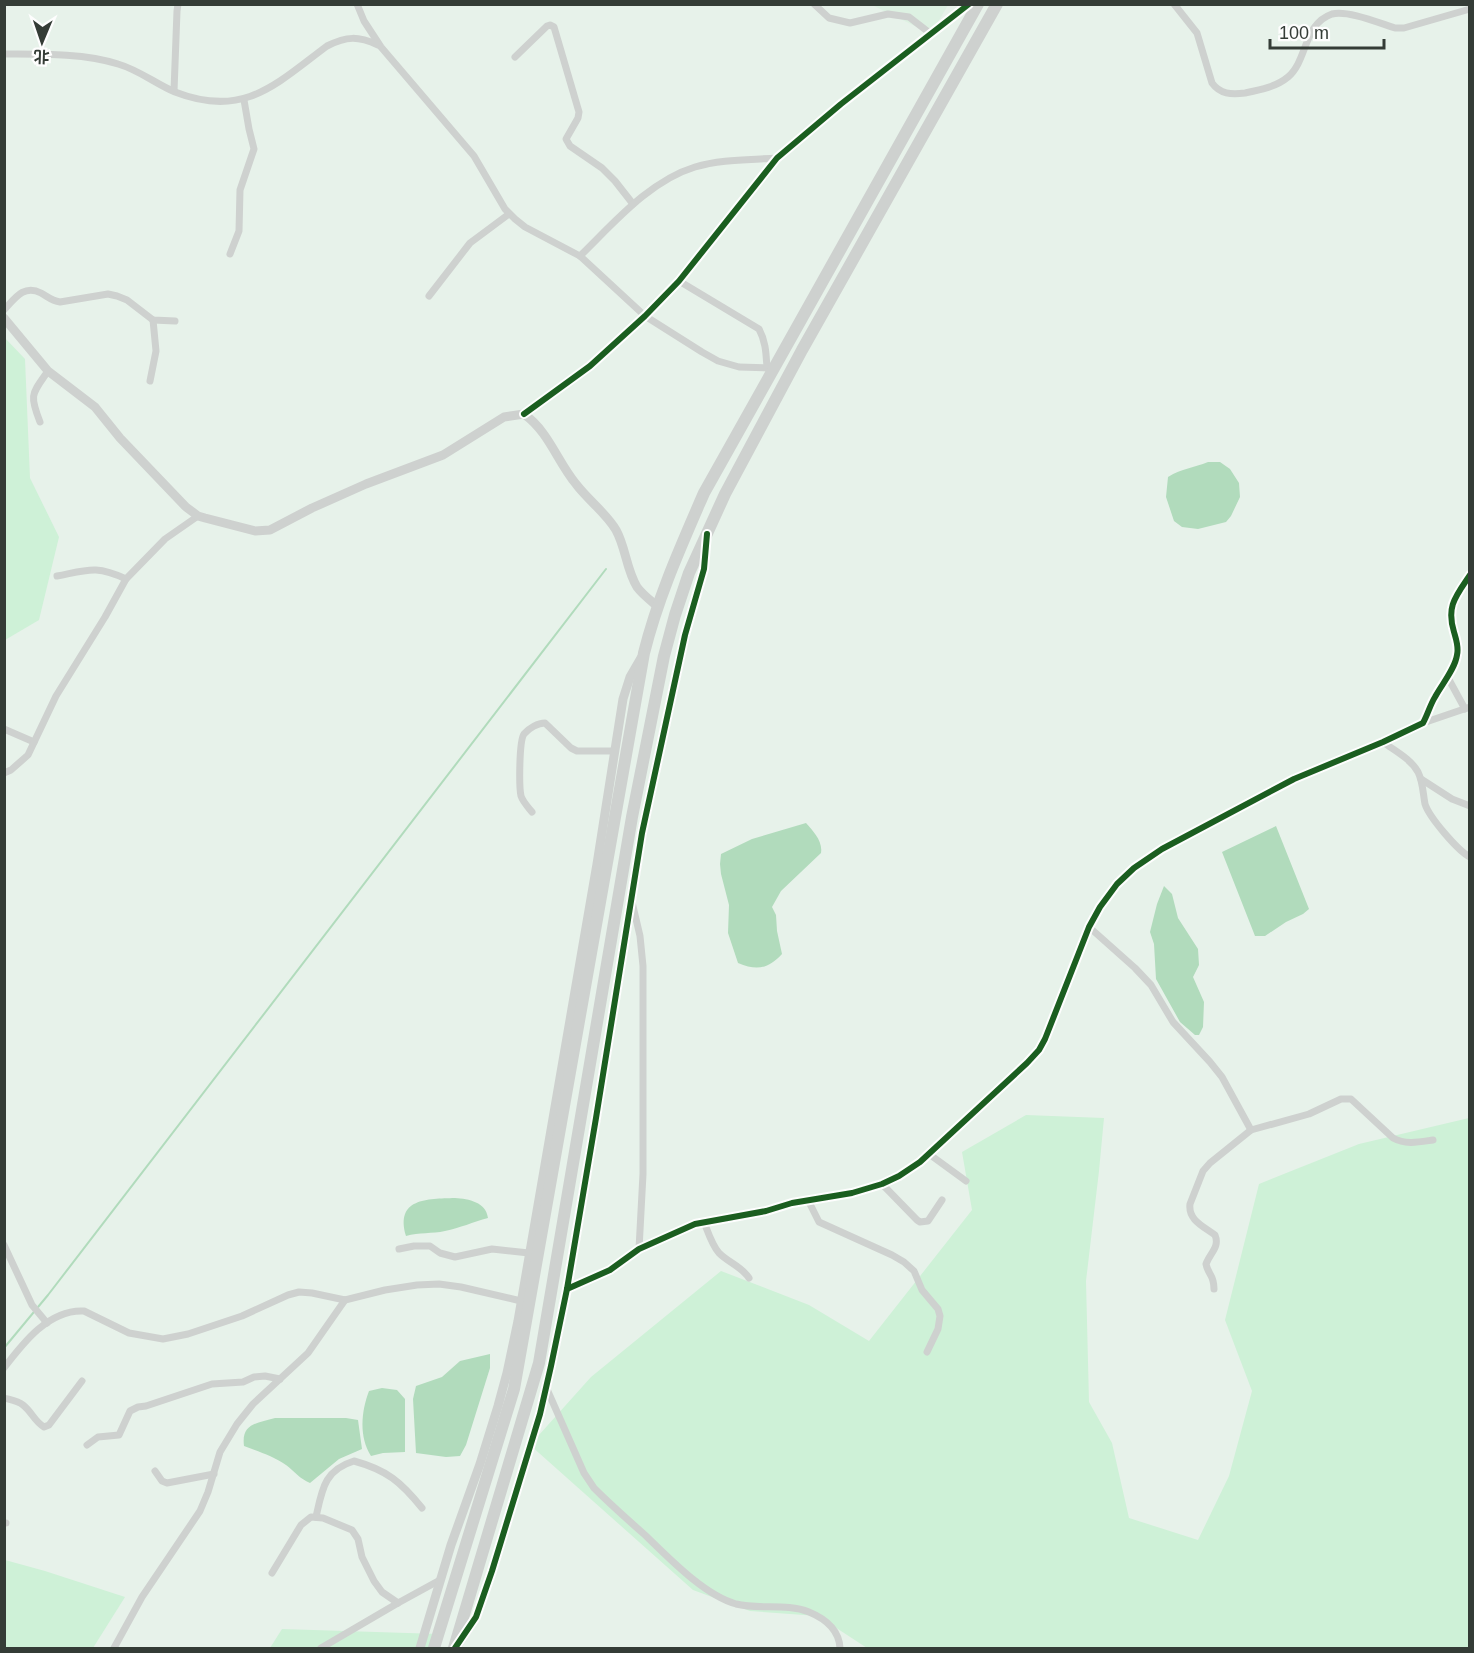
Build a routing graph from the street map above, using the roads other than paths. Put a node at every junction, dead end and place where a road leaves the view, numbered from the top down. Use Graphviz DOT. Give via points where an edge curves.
graph roads {
  1 [pos="178,4"];
  2 [pos="357,4"];
  3 [pos="814,4"];
  4 [pos="969,4"];
  5 [pos="978,4"];
  6 [pos="997,4"];
  7 [pos="1174,4"];
  8 [pos="1347,4"];
  9 [pos="1470,9"];
  10 [pos="1343,13"];
  11 [pos="931,34"];
  12 [pos="381,46"];
  13 [pos="4,54"];
  14 [pos="514,57"];
  15 [pos="174,91"];
  16 [pos="244,100"];
  17 [pos="777,158"];
  18 [pos="633,204"];
  19 [pos="509,214"];
  20 [pos="230,254"];
  21 [pos="580,256"];
  22 [pos="679,280"];
  23 [pos="429,296"];
  24 [pos="4,310"];
  25 [pos="645,316"];
  26 [pos="4,318"];
  27 [pos="153,320"];
  28 [pos="175,321"];
  29 [pos="770,368"];
  30 [pos="48,371"];
  31 [pos="150,381"];
  32 [pos="524,414"];
  33 [pos="40,422"];
  34 [pos="198,516"];
  35 [pos="707,534"];
  36 [pos="1470,575"];
  37 [pos="57,576"];
  38 [pos="126,579"];
  39 [pos="657,606"];
  40 [pos="644,653"];
  41 [pos="1447,676"];
  42 [pos="1467,708"];
  43 [pos="1423,723"];
  44 [pos="4,729"];
  45 [pos="34,742"];
  46 [pos="1383,742"];
  47 [pos="614,752"];
  48 [pos="4,773"];
  49 [pos="1421,779"];
  50 [pos="1470,806"];
  51 [pos="532,812"];
  52 [pos="1470,857"];
  53 [pos="632,901"];
  54 [pos="1089,927"];
  55 [pos="1251,1130"];
  56 [pos="1433,1140"];
  57 [pos="929,1154"];
  58 [pos="966,1181"];
  59 [pos="882,1184"];
  60 [pos="808,1200"];
  61 [pos="942,1200"];
  62 [pos="704,1222"];
  63 [pos="4,1245"];
  64 [pos="399,1249"];
  65 [pos="639,1249"];
  66 [pos="529,1253"];
  67 [pos="749,1278"];
  68 [pos="1214,1288"];
  69 [pos="567,1289"];
  70 [pos="345,1300"];
  71 [pos="521,1301"];
  72 [pos="47,1323"];
  73 [pos="927,1352"];
  74 [pos="4,1368"];
  75 [pos="280,1378"];
  76 [pos="82,1381"];
  77 [pos="546,1387"];
  78 [pos="4,1398"];
  79 [pos="87,1445"];
  80 [pos="155,1471"];
  81 [pos="214,1474"];
  82 [pos="422,1508"];
  83 [pos="316,1517"];
  84 [pos="272,1573"];
  85 [pos="440,1580"];
  86 [pos="398,1603"];
  87 [pos="114,1648"];
  88 [pos="321,1648"];
  89 [pos="420,1648"];
  90 [pos="434,1648"];
  91 [pos="455,1648"];
  92 [pos="840,1648"];
  1 -- 15 [label="street"];
  2 -- 12 [label="street"];
  3 -- 11 [label="street" via="829,18 850,24 888,14 909,17"];
  4 -- 11 [label="street"];
  5 -- 29 [label="highway"];
  6 -- 35 [label="highway" via="802,350"];
  7 -- 10 [label="street" via="1197,33 1216,89 1226,94 1264,89 1288,77 1315,26 1333,14"];
  8 -- 10 [label="street"];
  9 -- 10 [label="street" via="1404,28"];
  11 -- 17 [label="street"];
  12 -- 16 [label="street" via="364,39 338,41 266,91"];
  12 -- 19 [label="street" via="474,156"];
  13 -- 15 [label="street" via="106,60 133,69"];
  14 -- 18 [label="street" via="547,26 554,27 579,112 567,143 602,168"];
  15 -- 16 [label="street" via="212,101"];
  16 -- 20 [label="street" via="254,149 240,190 239,231"];
  17 -- 18 [label="street" via="696,167"];
  17 -- 22 [label="street"];
  18 -- 21 [label="street"];
  19 -- 21 [label="street" via="525,227"];
  19 -- 23 [label="street" via="470,243"];
  21 -- 25 [label="street"];
  22 -- 25 [label="street"];
  22 -- 29 [label="street" via="759,330"];
  24 -- 27 [label="street" via="18,294 29,290 60,302 108,294 127,300"];
  25 -- 29 [label="street" via="718,361 739,367"];
  25 -- 32 [label="street" via="590,366"];
  26 -- 30 [label="street"];
  27 -- 28 [label="street"];
  27 -- 31 [label="street" via="156,351"];
  29 -- 39 [label="highway" via="704,493"];
  30 -- 33 [label="street" via="32,397"];
  30 -- 34 [label="street" via="95,407 120,438"];
  32 -- 34 [label="street" via="504,417 443,455 366,484 270,530 255,531"];
  32 -- 39 [label="street" via="544,432 565,470 615,528 637,586"];
  34 -- 38 [label="street" via="165,539"];
  35 -- 53 [label="street" via="704,569 687,626 642,833"];
  35 -- 91 [label="highway" via="682,594 664,656 632,817 539,1363"];
  36 -- 41 [label="street" via="1451,608 1458,654"];
  37 -- 38 [label="street" via="98,569"];
  38 -- 45 [label="street" via="56,696"];
  39 -- 40 [label="highway"];
  40 -- 47 [label="street" via="626,688"];
  40 -- 90 [label="highway" via="514,1389"];
  41 -- 42 [label="street"];
  41 -- 43 [label="street"];
  42 -- 43 [label="street"];
  43 -- 46 [label="street"];
  44 -- 45 [label="street"];
  45 -- 48 [label="street" via="28,755"];
  46 -- 49 [label="street" via="1411,764"];
  46 -- 54 [label="street" via="1294,779 1162,849 1117,884"];
  47 -- 51 [label="street" via="571,748 545,723 525,733 520,787"];
  47 -- 66 [label="street"];
  49 -- 50 [label="street"];
  49 -- 52 [label="street" via="1425,805 1432,818"];
  53 -- 65 [label="street" via="643,966"];
  53 -- 69 [label="street"];
  54 -- 55 [label="street" via="1151,985 1173,1022 1222,1077"];
  54 -- 57 [label="street" via="1039,1050"];
  55 -- 56 [label="street" via="1310,1114 1346,1098 1400,1142"];
  55 -- 68 [label="street" via="1203,1170 1190,1204 1192,1217 1217,1240 1206,1264"];
  57 -- 58 [label="street"];
  57 -- 59 [label="street"];
  59 -- 60 [label="street"];
  59 -- 61 [label="street" via="921,1222 927,1221"];
  60 -- 62 [label="street"];
  60 -- 73 [label="street" via="819,1222 892,1255 914,1271 940,1316"];
  62 -- 65 [label="street"];
  62 -- 67 [label="street" via="719,1253"];
  63 -- 72 [label="street" via="32,1305"];
  64 -- 66 [label="street" via="430,1246 455,1257 492,1249"];
  65 -- 69 [label="street" via="610,1270"];
  66 -- 71 [label="street"];
  69 -- 77 [label="street"];
  70 -- 71 [label="street" via="385,1290 439,1284"];
  70 -- 72 [label="street" via="299,1292 242,1316 163,1339 129,1332 84,1311 67,1313"];
  70 -- 75 [label="street" via="308,1353"];
  71 -- 85 [label="street" via="498,1406"];
  72 -- 74 [label="street" via="25,1341"];
  75 -- 79 [label="street" via="254,1377 243,1382 212,1384 138,1407 130,1411 119,1435 98,1437"];
  75 -- 81 [label="street" via="237,1424 220,1452"];
  76 -- 78 [label="street" via="44,1427 22,1404"];
  77 -- 91 [label="street" via="489,1580 476,1617"];
  77 -- 92 [label="street" via="594,1488 680,1569 721,1598 738,1605 794,1608 826,1620 837,1633"];
  80 -- 81 [label="street" via="166,1483"];
  81 -- 87 [label="street" via="200,1510 142,1597"];
  82 -- 83 [label="street" via="405,1487 388,1475 354,1461 336,1468 329,1477"];
  83 -- 84 [label="street" via="301,1526"];
  83 -- 86 [label="street" via="352,1530 374,1581"];
  85 -- 86 [label="street"];
  85 -- 89 [label="street"];
  86 -- 88 [label="street"];
}
